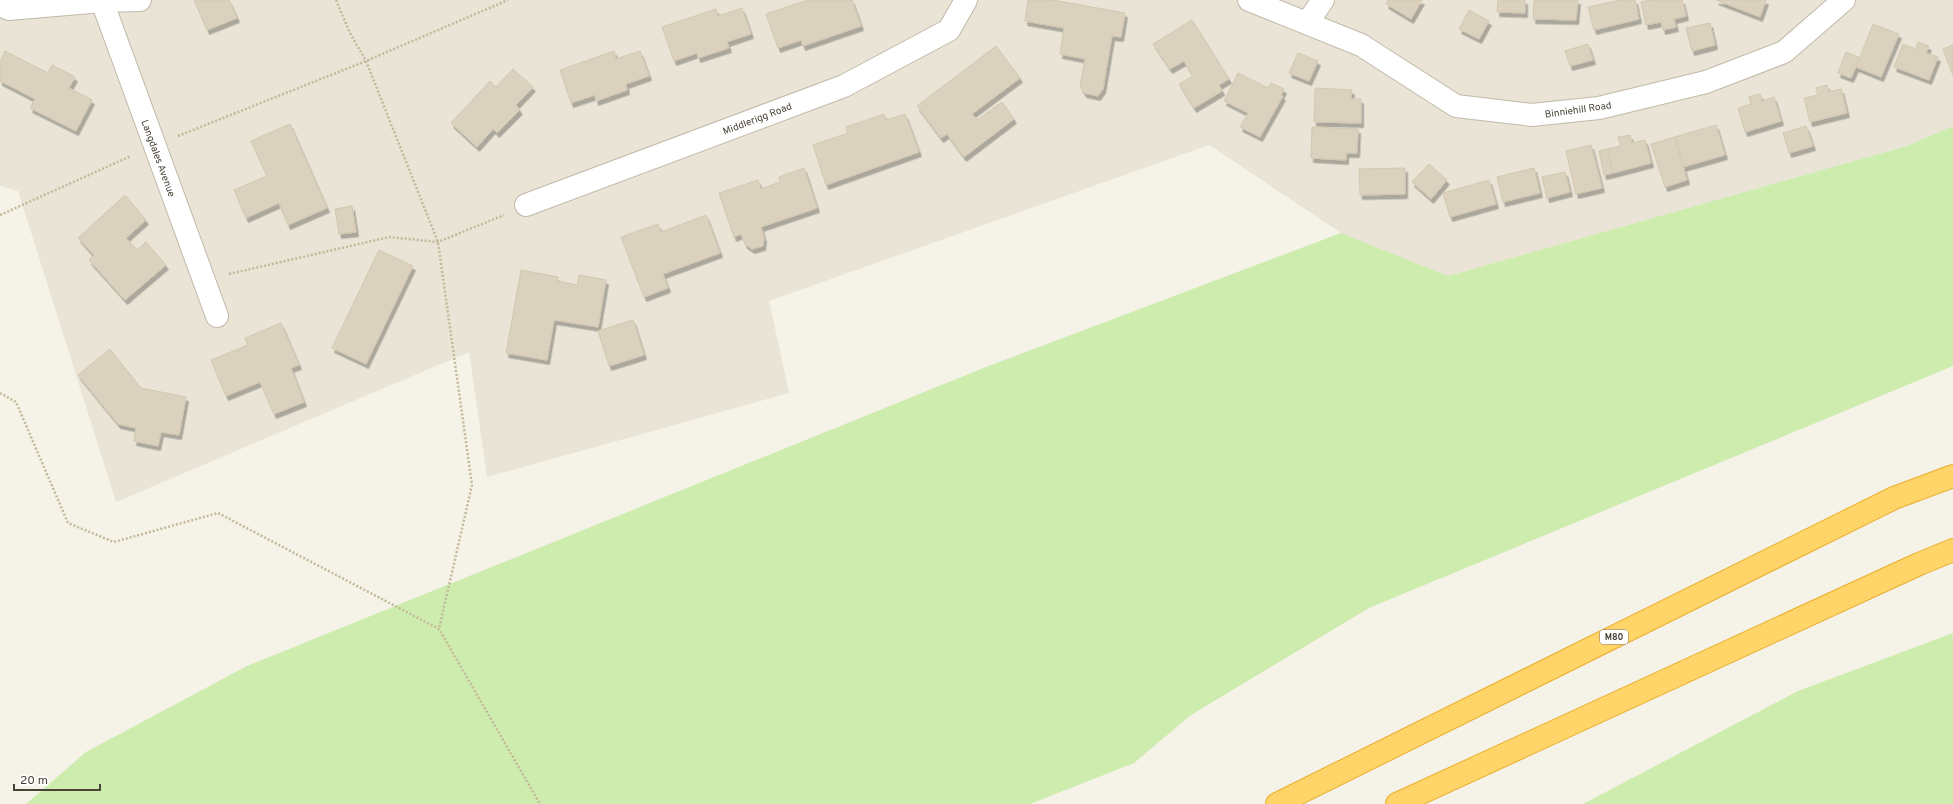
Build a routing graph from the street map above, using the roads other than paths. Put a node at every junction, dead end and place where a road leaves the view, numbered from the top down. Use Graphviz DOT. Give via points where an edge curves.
graph roads {
  1 [pos="140,0"];
  2 [pos="966,0"];
  3 [pos="1249,0"];
  4 [pos="1323,0"];
  5 [pos="1844,0"];
  6 [pos="102,1"];
  7 [pos="0,5"];
  8 [pos="1307,23"];
  9 [pos="526,205"];
  10 [pos="217,316"];
  11 [pos="1953,476"];
  12 [pos="1953,550"];
  13 [pos="1277,804"];
  14 [pos="1396,804"];
  1 -- 6 [label="street"];
  2 -- 9 [label="street, Middlerigg Road" via="949,30 844,86"];
  3 -- 8 [label="street, Binniehill Road"];
  4 -- 8 [label="street"];
  5 -- 8 [label="street, Binniehill Road" via="1784,52 1706,82 1599,108 1532,115 1456,106 1360,45"];
  6 -- 7 [label="street" via="9,9"];
  6 -- 10 [label="street, Langdales Avenue"];
  11 -- 13 [label="highway, M80" via="1894,498"];
  12 -- 14 [label="highway"];
}
